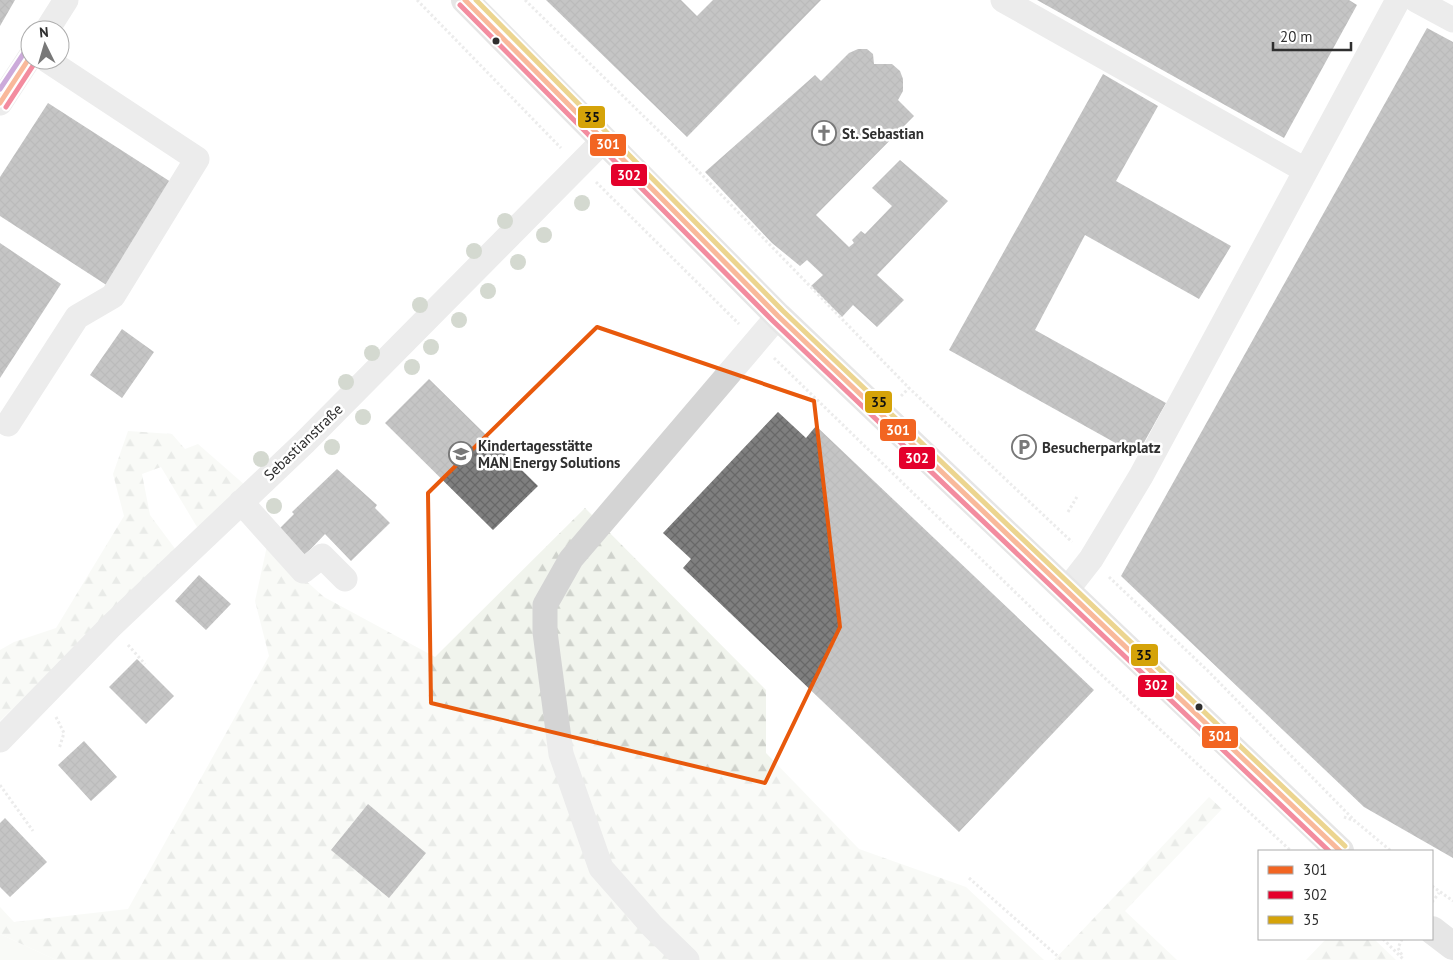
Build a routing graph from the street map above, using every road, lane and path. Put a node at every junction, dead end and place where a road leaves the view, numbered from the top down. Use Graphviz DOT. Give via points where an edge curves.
graph roads {
  1 [pos="66,0"];
  2 [pos="416,0"];
  3 [pos="465,0"];
  4 [pos="525,0"];
  5 [pos="1004,0"];
  6 [pos="1398,0"];
  7 [pos="1416,0"];
  8 [pos="53,20"];
  9 [pos="1453,20"];
  10 [pos="22,70"];
  11 [pos="62,70"];
  12 [pos="0,103"];
  13 [pos="603,141"];
  14 [pos="579,165"];
  15 [pos="1306,170"];
  16 [pos="778,316"];
  17 [pos="757,341"];
  18 [pos="8,424"];
  19 [pos="1078,495"];
  20 [pos="241,502"];
  21 [pos="1068,512"];
  22 [pos="1091,559"];
  23 [pos="345,579"];
  24 [pos="1066,591"];
  25 [pos="0,740"];
  26 [pos="0,785"];
  27 [pos="33,831"];
  28 [pos="1290,850"];
  29 [pos="1339,850"];
  30 [pos="1390,850"];
  31 [pos="969,878"];
  32 [pos="1433,887"];
  33 [pos="1439,893"];
  34 [pos="1433,901"];
  35 [pos="1453,901"];
  36 [pos="1433,931"];
  37 [pos="1384,940"];
  38 [pos="1402,940"];
  39 [pos="1453,946"];
  40 [pos="1453,953"];
  41 [pos="687,960"];
  42 [pos="1062,960"];
  43 [pos="1404,960"];
  44 [pos="1447,960"];
  1 -- 8 [label="street"];
  2 -- 14 [label="path"];
  3 -- 13 [label="main road"];
  4 -- 22 [label="path" via="670,142 909,388"];
  5 -- 15 [label="street"];
  6 -- 15 [label="street"];
  7 -- 9 [label="street"];
  10 -- 12 [label="street"];
  11 -- 18 [label="street" via="197,159 113,296 77,317"];
  13 -- 14 [label="street, Sebastianstraße"];
  13 -- 16 [label="main road"];
  14 -- 17 [label="path"];
  14 -- 20 [label="street, Sebastianstraße" via="304,443"];
  15 -- 22 [label="street" via="1141,476"];
  16 -- 17 [label="street"];
  16 -- 24 [label="main road"];
  17 -- 28 [label="path" via="1080,655"];
  17 -- 41 [label="street" via="571,559 545,605 545,632 561,754 601,868"];
  19 -- 21 [label="path"];
  20 -- 23 [label="street" via="303,571 322,556"];
  20 -- 25 [label="street, Sebastianstraße" via="110,627"];
  22 -- 24 [label="street"];
  22 -- 30 [label="path" via="1208,671 1355,821"];
  24 -- 29 [label="main road"];
  26 -- 27 [label="path"];
  31 -- 42 [label="path"];
  32 -- 33 [label="path"];
  33 -- 34 [label="path"];
  33 -- 35 [label="path"];
  36 -- 39 [label="main road"];
  37 -- 43 [label="path"];
  38 -- 43 [label="path" via="1398,948"];
  40 -- 44 [label="street"];
}
